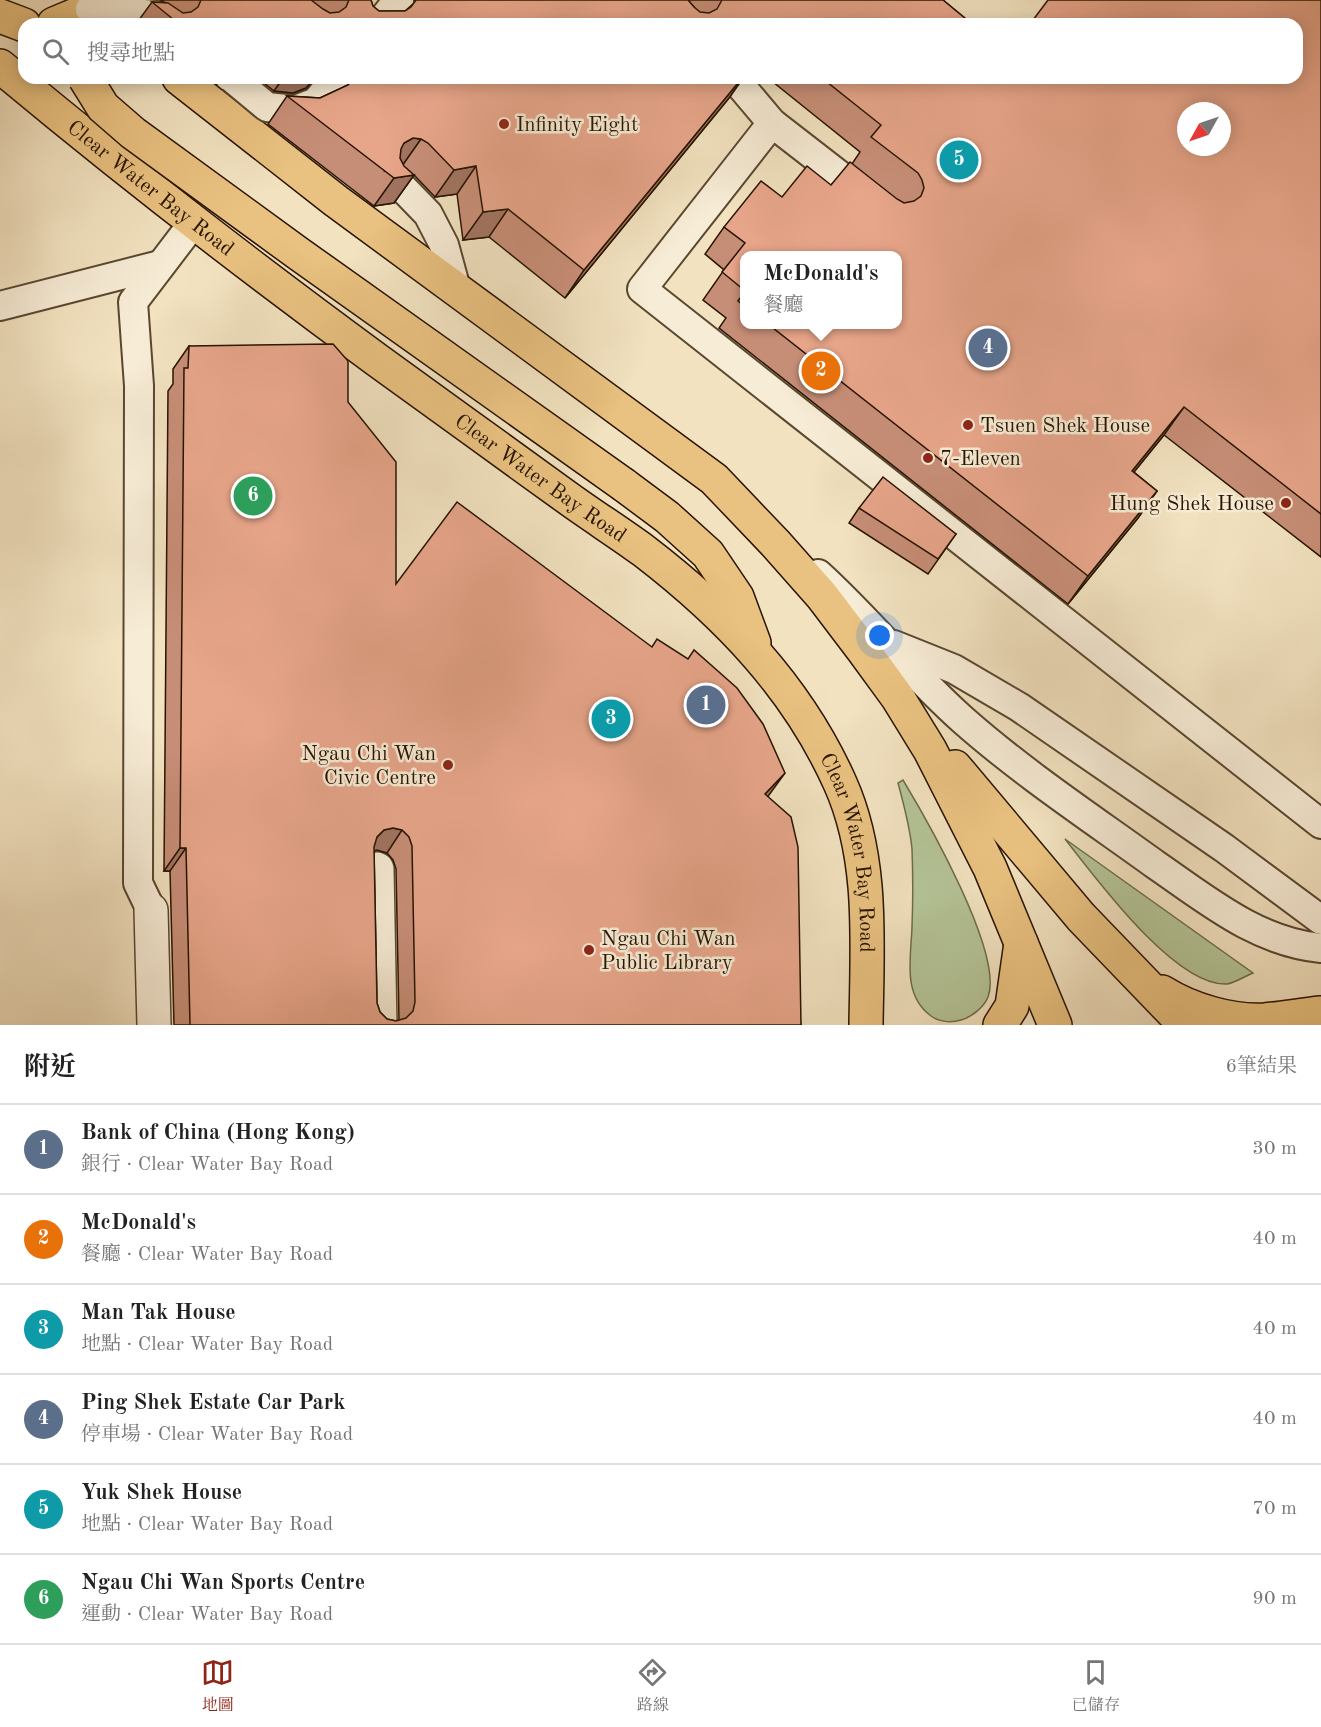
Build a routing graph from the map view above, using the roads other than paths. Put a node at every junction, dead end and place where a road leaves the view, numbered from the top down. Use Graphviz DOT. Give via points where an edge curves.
graph roads {
  1 [pos="364,0"];
  2 [pos="398,0"];
  3 [pos="90,8"];
  4 [pos="0,16"];
  5 [pos="68,18"];
  6 [pos="159,18"];
  7 [pos="367,18"];
  8 [pos="384,18"];
  9 [pos="18,23"];
  10 [pos="0,66"];
  11 [pos="18,80"];
  12 [pos="22,84"];
  13 [pos="89,84"];
  14 [pos="187,84"];
  15 [pos="239,84"];
  16 [pos="330,84"];
  17 [pos="739,84"];
  18 [pos="772,123"];
  19 [pos="398,182"];
  20 [pos="888,214"];
  21 [pos="194,222"];
  22 [pos="160,264"];
  23 [pos="456,289"];
  24 [pos="0,306"];
  25 [pos="714,479"];
  26 [pos="886,642"];
  27 [pos="758,653"];
  28 [pos="898,698"];
  29 [pos="1321,824"];
  30 [pos="377,869"];
  31 [pos="150,910"];
  32 [pos="1321,920"];
  33 [pos="1021,941"];
  34 [pos="1321,948"];
  35 [pos="1136,975"];
  36 [pos="867,980"];
  37 [pos="1321,1013"];
  38 [pos="1251,1022"];
  39 [pos="154,1025"];
  40 [pos="380,1025"];
  41 [pos="866,1025"];
  42 [pos="890,1025"];
  43 [pos="1000,1025"];
  44 [pos="1055,1025"];
  45 [pos="1185,1025"];
  1 -- 7 [label="lane"];
  2 -- 8 [label="lane, bridge"];
  3 -- 5 [label="main road"];
  3 -- 6 [label="lane, bridge" via="140,12"];
  4 -- 9 [label="main road"];
  10 -- 11 [label="main road, Clear Water Bay Road"];
  12 -- 21 [label="main road, Clear Water Bay Road"];
  13 -- 27 [label="main road, bridge" via="103,107 133,133 667,517 708,554 737,597"];
  14 -- 23 [label="main road"];
  15 -- 16 [label="lane, bridge" via="267,107 295,110 316,102"];
  17 -- 18 [label="lane"];
  18 -- 20 [label="lane"];
  18 -- 29 [label="lane" via="642,289"];
  19 -- 23 [label="lane" via="428,214 444,245"];
  21 -- 22 [label="lane"];
  21 -- 27 [label="main road, Clear Water Bay Road" via="642,550 720,615"];
  22 -- 24 [label="lane"];
  22 -- 31 [label="lane" via="133,302 139,386 138,883"];
  23 -- 25 [label="main road"];
  25 -- 26 [label="lane" via="839,593"];
  25 -- 28 [label="main road" via="822,596"];
  26 -- 32 [label="lane" via="954,669 1018,706"];
  26 -- 34 [label="lane" via="925,684 1005,756 1229,916 1266,934"];
  27 -- 36 [label="main road, Clear Water Bay Road" via="819,742 841,784 856,828 864,873"];
  28 -- 33 [label="main road" via="961,809"];
  28 -- 35 [label="main road" via="1019,846"];
  30 -- 40 [label="street"];
  31 -- 39 [label="street"];
  33 -- 43 [label="main road" via="1012,1006"];
  33 -- 44 [label="main road"];
  35 -- 38 [label="main road" via="1198,1008"];
  35 -- 45 [label="main road"];
  36 -- 41 [label="main road, Clear Water Bay Road"];
  36 -- 42 [label="main road"];
  37 -- 38 [label="main road"];
}
